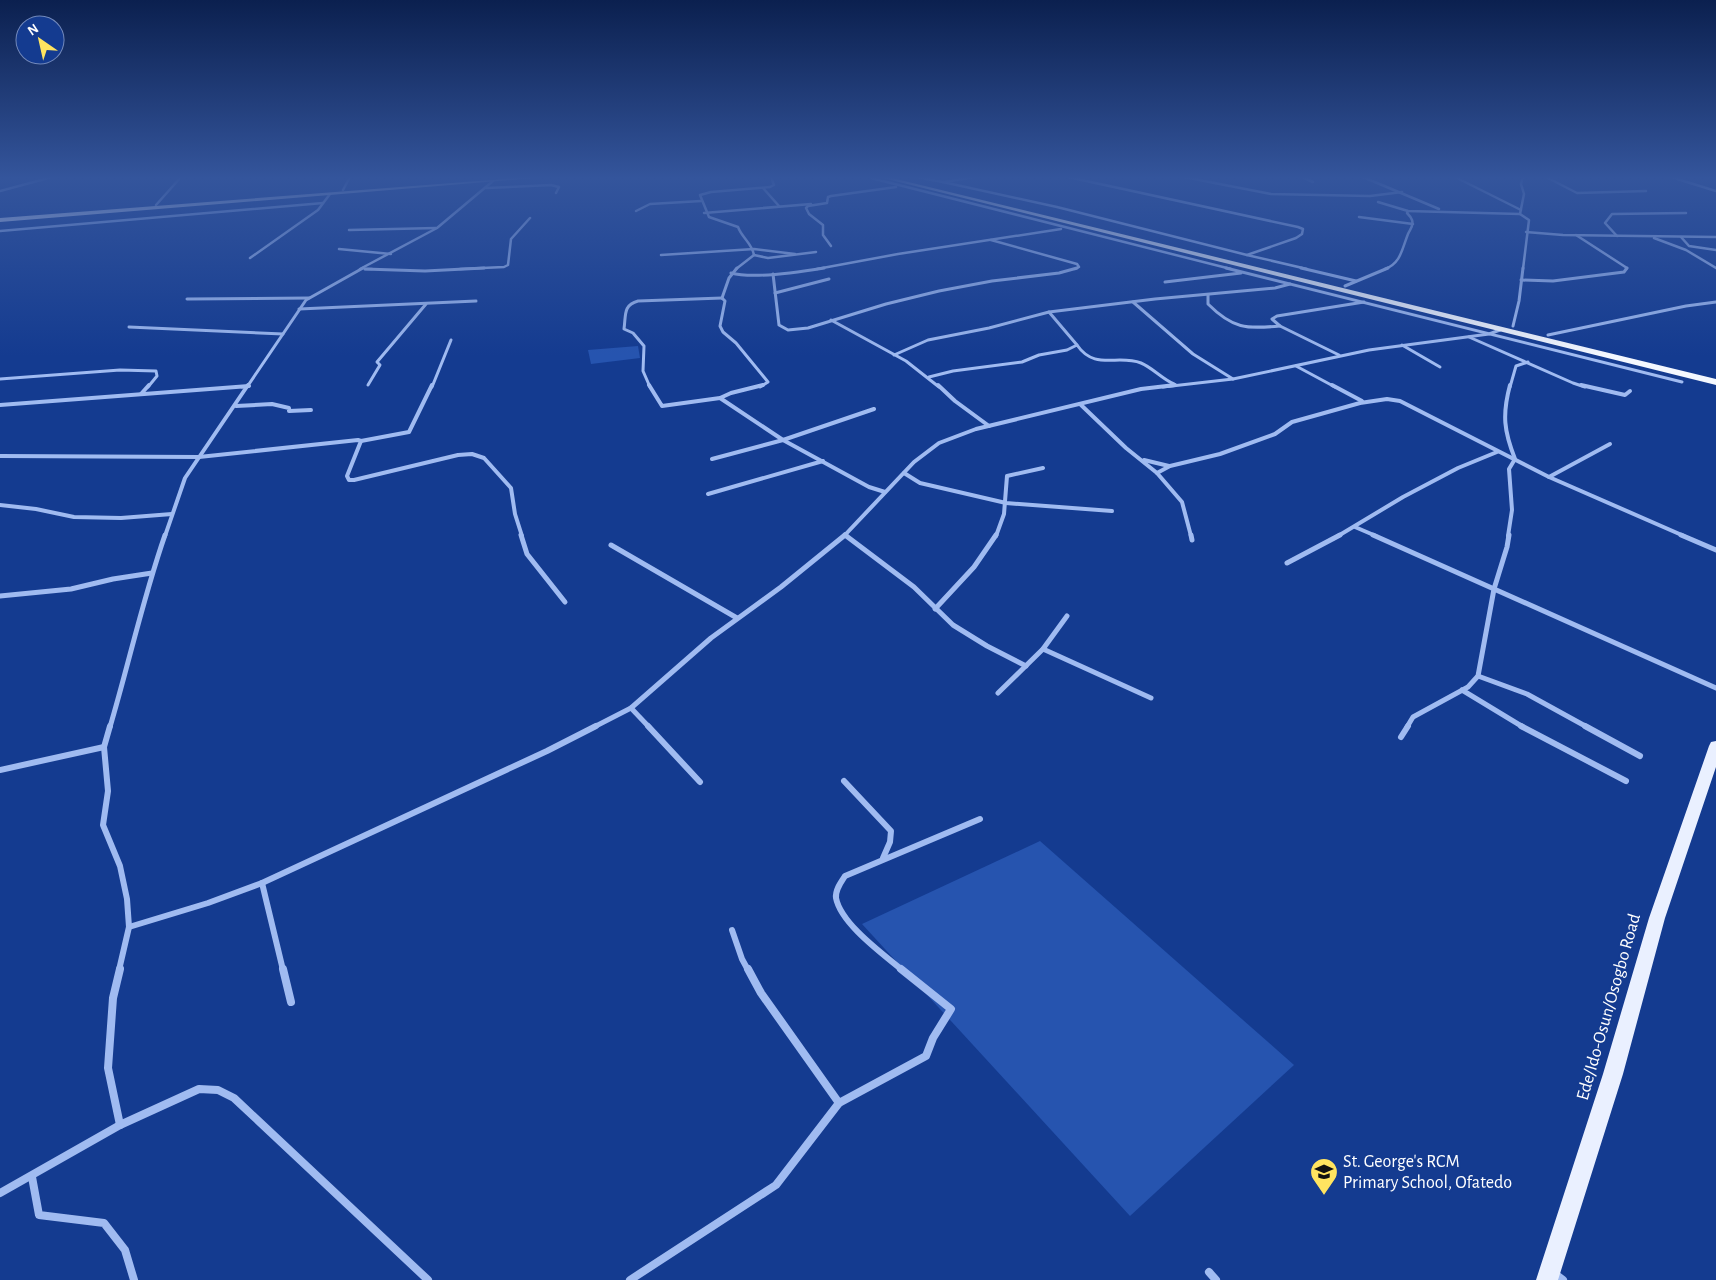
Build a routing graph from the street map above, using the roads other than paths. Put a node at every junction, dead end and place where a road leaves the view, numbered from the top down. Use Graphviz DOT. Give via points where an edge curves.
graph roads {
  1 [pos="280,237"];
  2 [pos="421,237"];
  3 [pos="513,237"];
  4 [pos="742,237"];
  5 [pos="824,237"];
  6 [pos="1013,237"];
  7 [pos="1096,237"];
  8 [pos="1134,237"];
  9 [pos="1135,237"];
  10 [pos="1172,237"];
  11 [pos="1298,237"];
  12 [pos="1408,237"];
  13 [pos="1526,237"];
  14 [pos="1579,237"];
  15 [pos="1652,237"];
  16 [pos="1673,237"];
  17 [pos="1681,237"];
  18 [pos="1716,237"];
  19 [pos="1144,239"];
  20 [pos="991,240"];
  21 [pos="831,246"];
  22 [pos="1689,246"];
  23 [pos="339,249"];
  24 [pos="754,249"];
  25 [pos="1686,250"];
  26 [pos="1716,250"];
  27 [pos="816,252"];
  28 [pos="391,254"];
  29 [pos="754,254"];
  30 [pos="795,254"];
  31 [pos="661,255"];
  32 [pos="1247,255"];
  33 [pos="250,258"];
  34 [pos="364,268"];
  35 [pos="1716,268"];
  36 [pos="732,271"];
  37 [pos="1246,273"];
  38 [pos="773,274"];
  39 [pos="1276,275"];
  40 [pos="1267,278"];
  41 [pos="829,279"];
  42 [pos="1521,280"];
  43 [pos="1356,281"];
  44 [pos="1165,282"];
  45 [pos="1292,284"];
  46 [pos="1346,286"];
  47 [pos="774,293"];
  48 [pos="1208,295"];
  49 [pos="309,298"];
  50 [pos="722,298"];
  51 [pos="187,299"];
  52 [pos="476,301"];
  53 [pos="1133,302"];
  54 [pos="1365,302"];
  55 [pos="1716,302"];
  56 [pos="426,304"];
  57 [pos="299,309"];
  58 [pos="1050,312"];
  59 [pos="831,320"];
  60 [pos="1280,326"];
  61 [pos="1513,326"];
  62 [pos="129,327"];
  63 [pos="1500,330"];
  64 [pos="283,334"];
  65 [pos="1489,334"];
  66 [pos="1548,335"];
  67 [pos="1469,337"];
  68 [pos="451,340"];
  69 [pos="1076,345"];
  70 [pos="1402,345"];
  71 [pos="894,355"];
  72 [pos="1339,356"];
  73 [pos="1528,362"];
  74 [pos="1295,366"];
  75 [pos="1440,367"];
  76 [pos="1716,375"];
  77 [pos="929,377"];
  78 [pos="0,379"];
  79 [pos="1233,379"];
  80 [pos="1682,382"];
  81 [pos="1716,382"];
  82 [pos="1174,384"];
  83 [pos="368,385"];
  84 [pos="249,386"];
  85 [pos="1630,391"];
  86 [pos="141,394"];
  87 [pos="720,398"];
  88 [pos="1362,401"];
  89 [pos="1080,404"];
  90 [pos="0,405"];
  91 [pos="236,406"];
  92 [pos="874,409"];
  93 [pos="311,410"];
  94 [pos="989,426"];
  95 [pos="783,440"];
  96 [pos="361,441"];
  97 [pos="1610,444"];
  98 [pos="1497,452"];
  99 [pos="0,456"];
  100 [pos="199,456"];
  101 [pos="712,459"];
  102 [pos="1141,459"];
  103 [pos="1515,459"];
  104 [pos="824,461"];
  105 [pos="1170,466"];
  106 [pos="1044,468"];
  107 [pos="904,473"];
  108 [pos="1157,473"];
  109 [pos="1548,476"];
  110 [pos="885,492"];
  111 [pos="708,494"];
  112 [pos="1006,503"];
  113 [pos="0,504"];
  114 [pos="1112,512"];
  115 [pos="172,514"];
  116 [pos="1355,527"];
  117 [pos="846,535"];
  118 [pos="1192,540"];
  119 [pos="611,545"];
  120 [pos="1716,550"];
  121 [pos="1287,563"];
  122 [pos="152,574"];
  123 [pos="1494,589"];
  124 [pos="0,596"];
  125 [pos="565,602"];
  126 [pos="935,609"];
  127 [pos="1067,616"];
  128 [pos="737,618"];
  129 [pos="1043,649"];
  130 [pos="1026,666"];
  131 [pos="1478,676"];
  132 [pos="1716,688"];
  133 [pos="1462,690"];
  134 [pos="998,692"];
  135 [pos="1151,698"];
  136 [pos="631,708"];
  137 [pos="1400,736"];
  138 [pos="104,746"];
  139 [pos="1716,746"];
  140 [pos="1640,756"];
  141 [pos="0,770"];
  142 [pos="844,781"];
  143 [pos="1626,781"];
  144 [pos="700,782"];
  145 [pos="980,819"];
  146 [pos="883,859"];
  147 [pos="262,884"];
  148 [pos="129,927"];
  149 [pos="732,930"];
  150 [pos="291,1002"];
  151 [pos="838,1103"];
  152 [pos="120,1125"];
  153 [pos="32,1177"];
  154 [pos="0,1193"];
  155 [pos="1209,1272"];
  156 [pos="1553,1277"];
  157 [pos="134,1280"];
  158 [pos="428,1280"];
  159 [pos="630,1280"];
  160 [pos="1216,1280"];
  1 -- 33 [label="street"];
  2 -- 28 [label="street"];
  3 -- 34 [label="street" via="510,259 504,266 425,271"];
  4 -- 24 [label="street"];
  5 -- 21 [label="street"];
  6 -- 20 [label="street"];
  7 -- 37 [label="street"];
  8 -- 19 [label="highway"];
  9 -- 19 [label="highway"];
  10 -- 32 [label="street"];
  11 -- 32 [label="street"];
  12 -- 43 [label="street" via="1399,260 1392,266"];
  13 -- 42 [label="street"];
  14 -- 42 [label="street" via="1628,268 1624,272 1553,281"];
  15 -- 25 [label="street"];
  16 -- 17 [label="street"];
  17 -- 18 [label="street"];
  17 -- 22 [label="street"];
  19 -- 39 [label="highway"];
  19 -- 46 [label="highway"];
  20 -- 38 [label="street"];
  20 -- 59 [label="street" via="1079,267 947,288"];
  22 -- 25 [label="street"];
  22 -- 26 [label="street"];
  23 -- 28 [label="street"];
  24 -- 29 [label="street"];
  24 -- 30 [label="street"];
  24 -- 31 [label="street"];
  25 -- 26 [label="street"];
  25 -- 35 [label="street"];
  27 -- 30 [label="street"];
  28 -- 34 [label="street"];
  29 -- 30 [label="street" via="768,258"];
  29 -- 36 [label="street"];
  32 -- 43 [label="street"];
  34 -- 49 [label="street"];
  36 -- 38 [label="street" via="738,275"];
  36 -- 50 [label="street"];
  37 -- 40 [label="street"];
  37 -- 44 [label="street"];
  38 -- 47 [label="street"];
  39 -- 40 [label="street"];
  39 -- 63 [label="highway"];
  40 -- 45 [label="street"];
  41 -- 47 [label="street"];
  42 -- 61 [label="street"];
  43 -- 46 [label="street"];
  45 -- 48 [label="street"];
  45 -- 54 [label="street"];
  46 -- 61 [label="highway"];
  47 -- 59 [label="street" via="779,325 788,330 808,328"];
  48 -- 53 [label="street"];
  48 -- 60 [label="street" via="1208,304 1221,318 1237,327"];
  49 -- 51 [label="street"];
  49 -- 57 [label="street"];
  50 -- 87 [label="street" via="725,301 720,322 723,332 768,382"];
  50 -- 87 [label="street" via="633,301 627,307 624,323 624,329 644,346 643,371 662,406"];
  52 -- 56 [label="street"];
  53 -- 58 [label="street"];
  53 -- 79 [label="street" via="1176,339"];
  54 -- 60 [label="street" via="1273,317"];
  54 -- 65 [label="street"];
  55 -- 66 [label="street"];
  56 -- 57 [label="street"];
  56 -- 83 [label="street" via="377,362 380,365"];
  57 -- 64 [label="street"];
  58 -- 69 [label="street"];
  58 -- 71 [label="street" via="928,340"];
  59 -- 71 [label="street"];
  60 -- 72 [label="street"];
  61 -- 66 [label="highway"];
  62 -- 64 [label="street"];
  63 -- 65 [label="street"];
  63 -- 81 [label="highway"];
  64 -- 84 [label="street"];
  65 -- 67 [label="street"];
  65 -- 80 [label="street"];
  66 -- 76 [label="highway"];
  67 -- 70 [label="street"];
  67 -- 73 [label="street"];
  68 -- 96 [label="street" via="409,432"];
  69 -- 77 [label="street" via="1022,362"];
  69 -- 82 [label="street" via="1084,354 1102,362 1138,362"];
  70 -- 72 [label="street"];
  70 -- 75 [label="street"];
  71 -- 77 [label="street"];
  72 -- 74 [label="street"];
  73 -- 85 [label="street" via="1573,383 1597,390 1625,394"];
  73 -- 103 [label="street" via="1516,366 1506,398 1504,427"];
  74 -- 79 [label="street"];
  74 -- 88 [label="street"];
  77 -- 94 [label="street"];
  78 -- 86 [label="street" via="126,370 156,372 157,378"];
  79 -- 82 [label="street"];
  82 -- 89 [label="street"];
  84 -- 86 [label="street"];
  84 -- 91 [label="street"];
  86 -- 90 [label="street"];
  87 -- 95 [label="street"];
  88 -- 98 [label="street" via="1388,398 1400,401"];
  88 -- 105 [label="street" via="1292,422 1275,434 1220,454"];
  89 -- 94 [label="street"];
  89 -- 102 [label="street"];
  91 -- 93 [label="street" via="272,404 289,410"];
  91 -- 100 [label="street"];
  92 -- 95 [label="street"];
  94 -- 107 [label="street" via="939,443"];
  95 -- 101 [label="street"];
  95 -- 104 [label="street"];
  96 -- 100 [label="street"];
  96 -- 125 [label="street" via="348,471 349,480 458,455 472,454 484,458 511,488 527,554"];
  97 -- 109 [label="street"];
  98 -- 103 [label="street"];
  98 -- 116 [label="street" via="1402,497"];
  99 -- 100 [label="street"];
  100 -- 115 [label="street" via="185,478"];
  102 -- 105 [label="street"];
  102 -- 108 [label="street"];
  103 -- 109 [label="street"];
  103 -- 123 [label="street" via="1509,468 1512,510 1508,547"];
  104 -- 110 [label="street" via="869,487"];
  104 -- 111 [label="street"];
  105 -- 108 [label="street"];
  106 -- 112 [label="street" via="1007,476"];
  107 -- 110 [label="street"];
  107 -- 112 [label="street" via="920,483"];
  108 -- 118 [label="street" via="1182,502"];
  109 -- 120 [label="street"];
  110 -- 117 [label="street"];
  112 -- 114 [label="street"];
  112 -- 126 [label="street" via="1003,520 991,544"];
  113 -- 115 [label="street" via="74,517"];
  115 -- 122 [label="street"];
  116 -- 121 [label="street"];
  116 -- 123 [label="street"];
  117 -- 126 [label="street" via="914,588"];
  117 -- 128 [label="street" via="781,588"];
  119 -- 128 [label="street"];
  122 -- 124 [label="street" via="71,589"];
  122 -- 138 [label="street"];
  123 -- 131 [label="street"];
  123 -- 132 [label="street"];
  126 -- 130 [label="street" via="986,646"];
  127 -- 129 [label="street"];
  128 -- 136 [label="street"];
  129 -- 130 [label="street"];
  129 -- 135 [label="street"];
  130 -- 134 [label="street"];
  131 -- 133 [label="street"];
  131 -- 140 [label="street" via="1527,694"];
  133 -- 137 [label="street" via="1413,717"];
  133 -- 143 [label="street" via="1510,720"];
  136 -- 144 [label="street"];
  136 -- 147 [label="street" via="547,751"];
  138 -- 141 [label="street"];
  138 -- 148 [label="street" via="108,791 103,825 120,866"];
  139 -- 156 [label="main road, Ede/Ido-Osun/Osogbo Road" via="1657,918"];
  142 -- 146 [label="street" via="891,831"];
  145 -- 146 [label="street"];
  146 -- 151 [label="street" via="845,876 836,897 840,907 860,934 951,1009 926,1056"];
  147 -- 148 [label="street"];
  147 -- 150 [label="street"];
  148 -- 152 [label="street" via="113,998 108,1068"];
  149 -- 151 [label="street" via="742,959 761,993"];
  151 -- 159 [label="street" via="776,1185"];
  152 -- 153 [label="street"];
  152 -- 158 [label="street" via="199,1089 218,1090 234,1098"];
  153 -- 154 [label="street"];
  153 -- 157 [label="street" via="39,1215 104,1223 125,1250"];
  155 -- 160 [label="street"];
}
